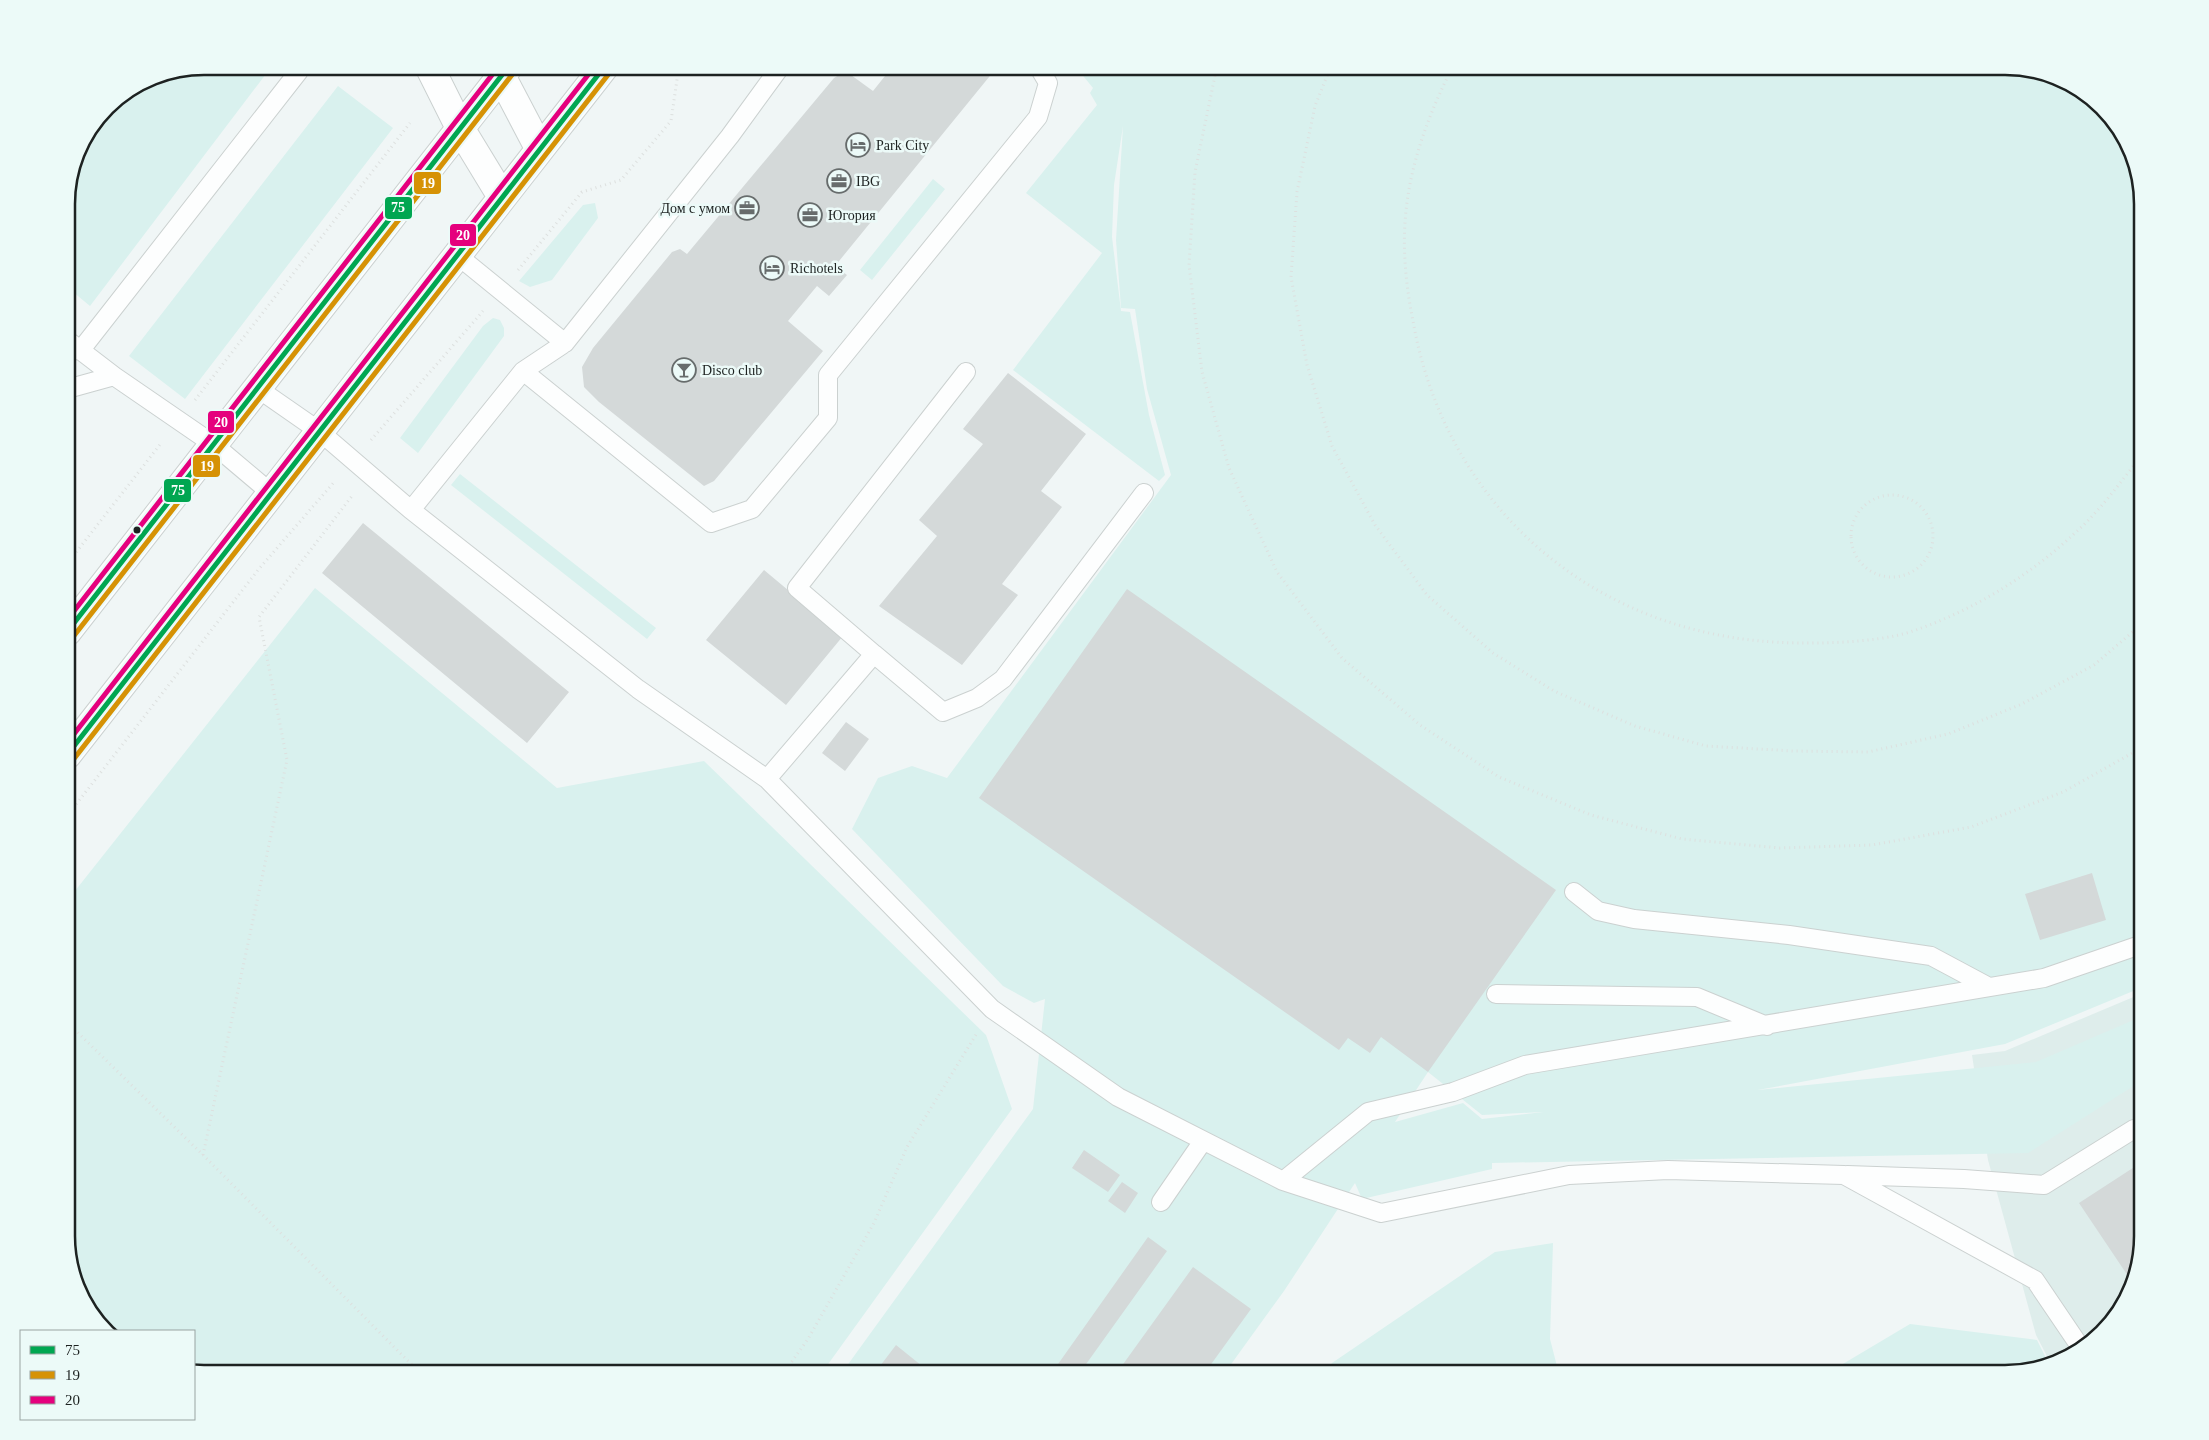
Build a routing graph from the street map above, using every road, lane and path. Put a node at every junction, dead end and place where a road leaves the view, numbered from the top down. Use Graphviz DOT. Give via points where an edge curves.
graph roads {
  1 [pos="296,75"];
  2 [pos="434,75"];
  3 [pos="498,75"];
  4 [pos="504,75"];
  5 [pos="598,75"];
  6 [pos="678,75"];
  7 [pos="774,75"];
  8 [pos="1043,75"];
  9 [pos="1215,75"];
  10 [pos="1327,75"];
  11 [pos="1449,75"];
  12 [pos="410,123"];
  13 [pos="460,128"];
  14 [pos="539,148"];
  15 [pos="502,196"];
  16 [pos="457,255"];
  17 [pos="501,290"];
  18 [pos="565,343"];
  19 [pos="75,344"];
  20 [pos="75,346"];
  21 [pos="523,371"];
  22 [pos="966,372"];
  23 [pos="114,376"];
  24 [pos="75,387"];
  25 [pos="257,388"];
  26 [pos="179,421"];
  27 [pos="319,432"];
  28 [pos="213,444"];
  29 [pos="353,460"];
  30 [pos="2134,465"];
  31 [pos="369,474"];
  32 [pos="271,493"];
  33 [pos="1144,493"];
  34 [pos="411,510"];
  35 [pos="75,553"];
  36 [pos="1857,557"];
  37 [pos="75,620"];
  38 [pos="2134,631"];
  39 [pos="874,654"];
  40 [pos="75,743"];
  41 [pos="2134,752"];
  42 [pos="767,779"];
  43 [pos="75,804"];
  44 [pos="1574,892"];
  45 [pos="2134,947"];
  46 [pos="1989,987"];
  47 [pos="1496,994"];
  48 [pos="992,1009"];
  49 [pos="1767,1026"];
  50 [pos="75,1031"];
  51 [pos="2134,1129"];
  52 [pos="1203,1140"];
  53 [pos="203,1155"];
  54 [pos="1844,1175"];
  55 [pos="1282,1181"];
  56 [pos="1160,1202"];
  57 [pos="2077,1343"];
  58 [pos="412,1365"];
  59 [pos="789,1365"];
  1 -- 19 [label="lane"];
  2 -- 13 [label="main road"];
  3 -- 13 [label="main road"];
  4 -- 14 [label="main road"];
  5 -- 14 [label="main road"];
  6 -- 17 [label="path" via="671,121 621,180 582,192"];
  7 -- 18 [label="lane" via="730,136"];
  8 -- 21 [label="lane" via="1048,83 1038,117 828,375 828,418 752,509 711,523"];
  9 -- 41 [label="path" via="1195,172 1189,265 1202,372 1229,468 1277,572 1342,658 1420,725 1500,777 1591,815 1682,839 1780,848 1872,845 1971,828 2063,792"];
  10 -- 38 [label="path" via="1315,106 1297,192 1291,277 1307,365 1332,446 1375,525 1427,595 1493,653 1554,691 1635,726 1706,746 1868,752 1948,734 2022,704 2094,665"];
  11 -- 30 [label="path" via="1419,147 1406,212 1406,283 1417,346 1437,408 1469,468 1512,525 1562,568 1610,599 1672,622 1729,638 1787,644 1871,639 1911,632 1980,603 2021,578 2076,533"];
  12 -- 26 [label="path"];
  13 -- 15 [label="main road"];
  13 -- 25 [label="main road"];
  14 -- 15 [label="main road"];
  15 -- 16 [label="main road"];
  16 -- 17 [label="lane"];
  16 -- 27 [label="main road"];
  17 -- 18 [label="lane"];
  17 -- 29 [label="path"];
  18 -- 21 [label="lane"];
  20 -- 23 [label="lane"];
  21 -- 34 [label="lane"];
  22 -- 39 [label="lane" via="797,588"];
  23 -- 24 [label="lane"];
  23 -- 26 [label="lane"];
  25 -- 27 [label="lane"];
  25 -- 28 [label="main road"];
  26 -- 28 [label="lane"];
  26 -- 35 [label="path"];
  27 -- 29 [label="lane"];
  27 -- 32 [label="main road"];
  28 -- 32 [label="lane"];
  28 -- 37 [label="main road"];
  29 -- 31 [label="lane"];
  29 -- 43 [label="path" via="258,570"];
  31 -- 34 [label="lane"];
  31 -- 53 [label="path" via="259,617 287,760"];
  32 -- 40 [label="main road"];
  33 -- 39 [label="lane" via="1003,679 977,698 942,712"];
  34 -- 42 [label="lane" via="638,689"];
  36 -- 36 [label="path" via="1876,574 1904,576 1916,570 1932,547 1934,533 1930,519 1910,499 1885,496 1872,500 1862,508 1851,532"];
  39 -- 42 [label="lane"];
  42 -- 48 [label="lane"];
  44 -- 46 [label="lane" via="1598,911 1634,919 1789,935 1931,956"];
  45 -- 46 [label="lane" via="2044,978"];
  46 -- 49 [label="lane"];
  47 -- 49 [label="lane" via="1697,997"];
  48 -- 52 [label="lane" via="1118,1096"];
  48 -- 59 [label="path" via="907,1147 874,1223 808,1339"];
  49 -- 55 [label="lane" via="1525,1066 1453,1092 1368,1112"];
  50 -- 53 [label="path"];
  51 -- 54 [label="lane" via="2044,1185"];
  52 -- 55 [label="lane"];
  52 -- 56 [label="lane"];
  53 -- 58 [label="path"];
  54 -- 55 [label="lane" via="1668,1170 1569,1175 1381,1213"];
  54 -- 57 [label="lane" via="2035,1280"];
}
